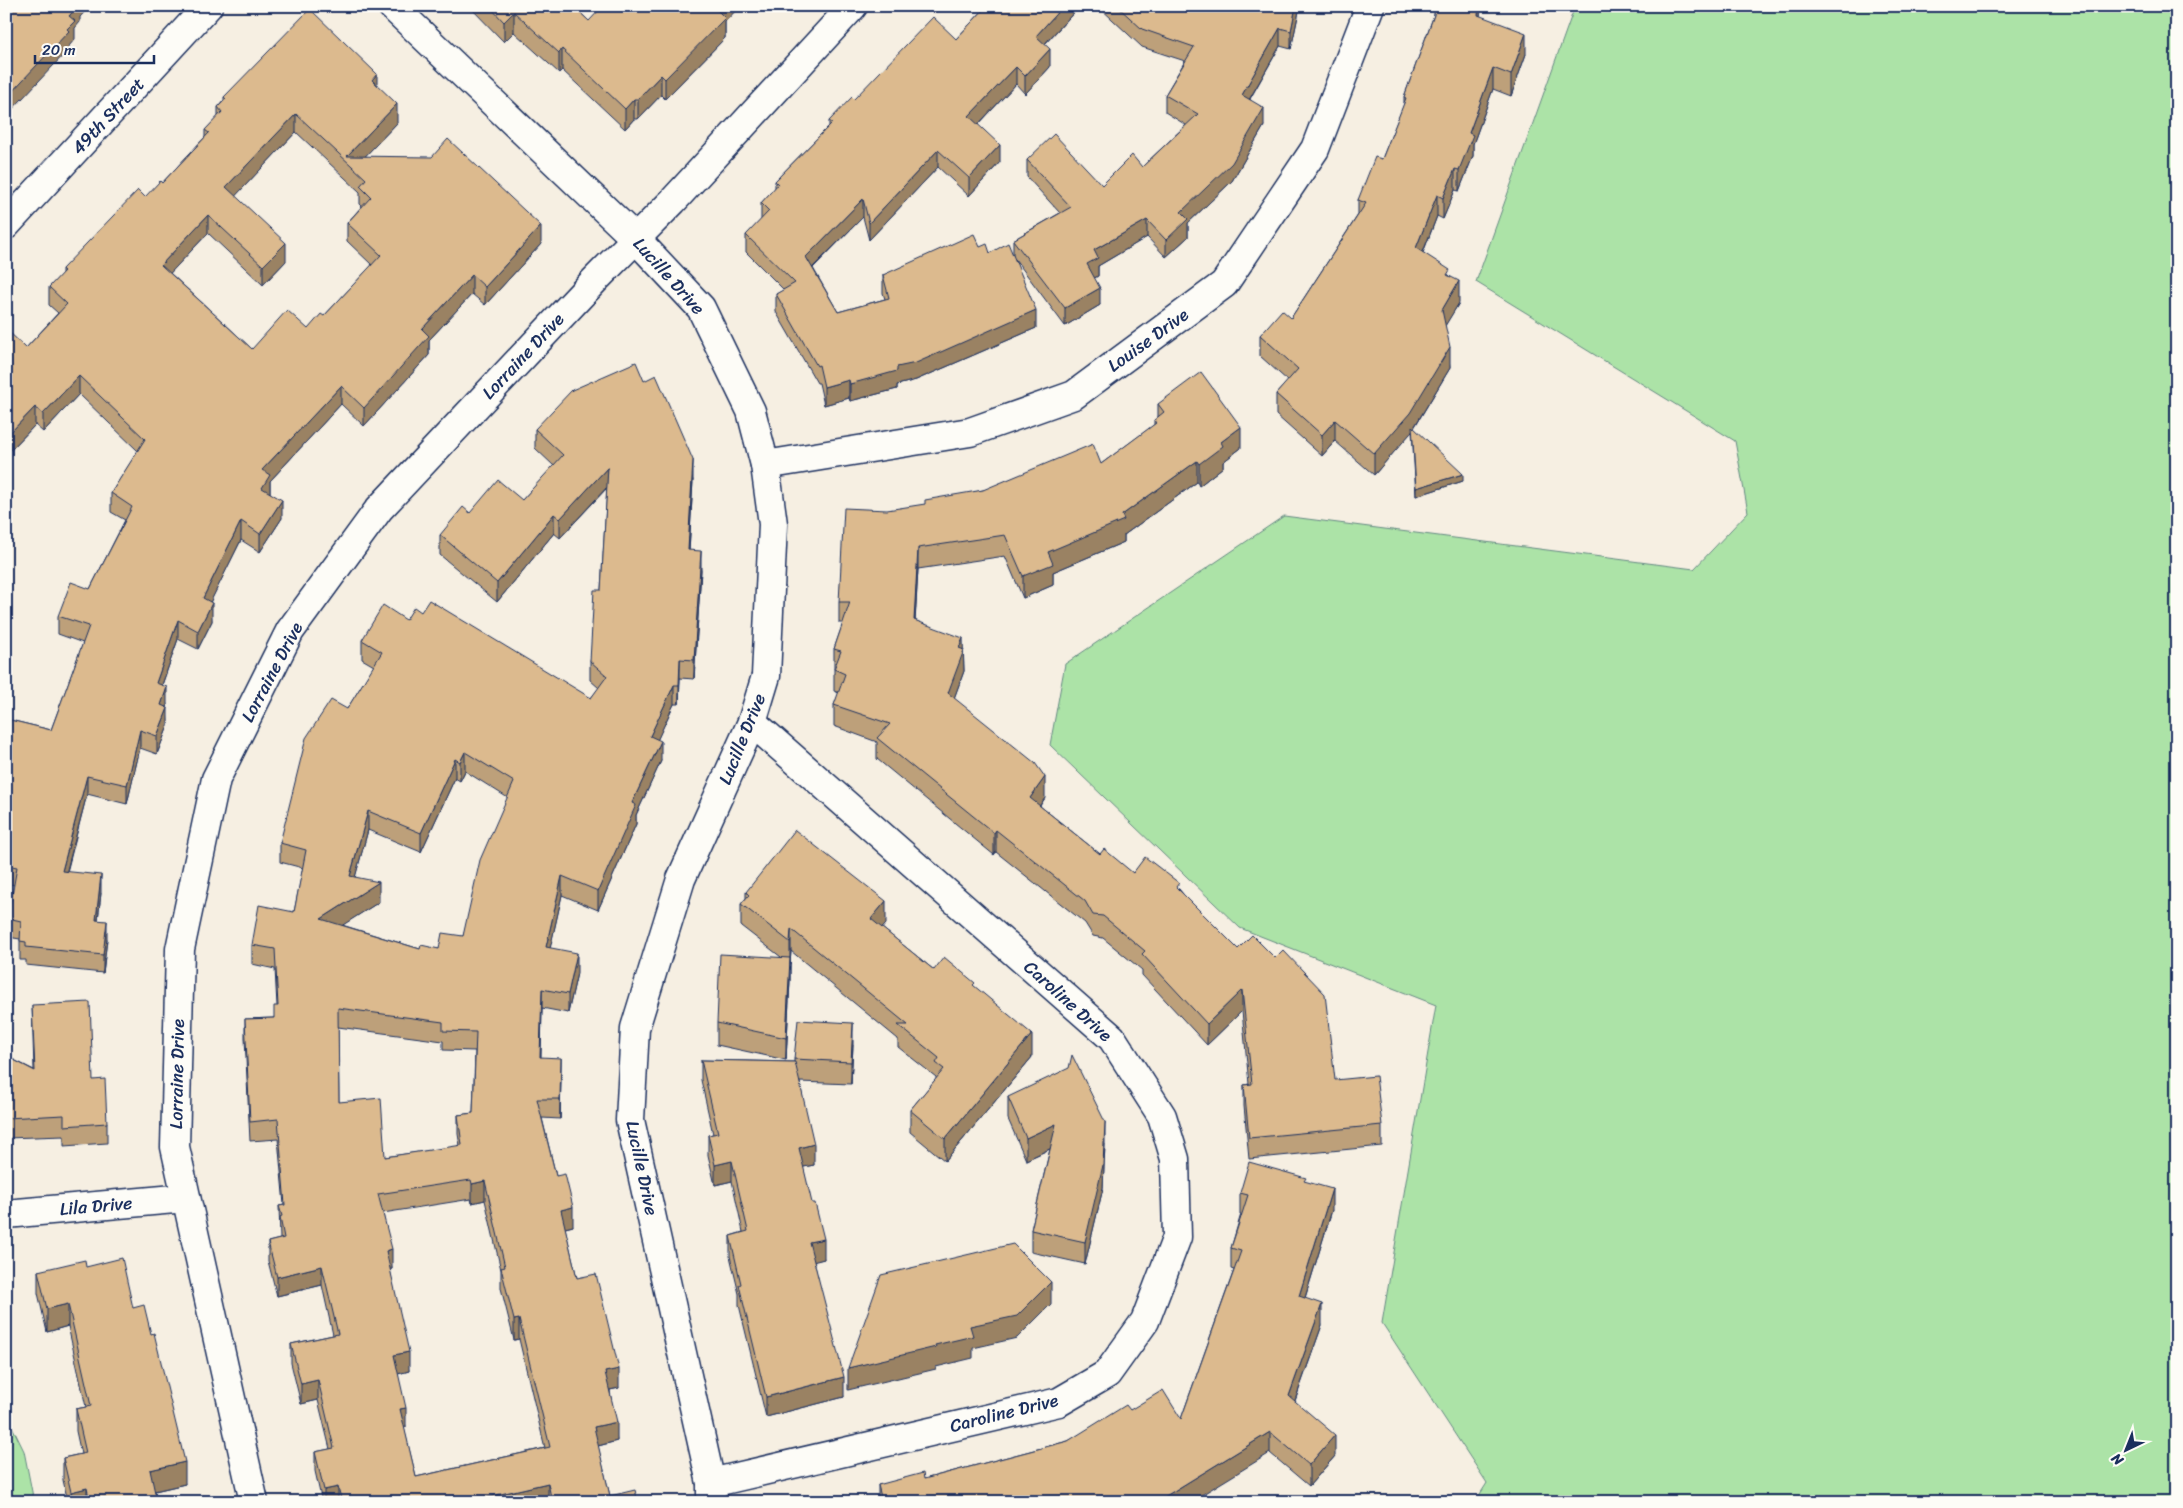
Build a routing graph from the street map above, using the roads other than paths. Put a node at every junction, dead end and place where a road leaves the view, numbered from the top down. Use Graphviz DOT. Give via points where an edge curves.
graph roads {
  1 [pos="208,6"];
  2 [pos="392,6"];
  3 [pos="853,6"];
  4 [pos="1370,6"];
  5 [pos="6,225"];
  6 [pos="636,239"];
  7 [pos="765,465"];
  8 [pos="752,722"];
  9 [pos="186,1198"];
  10 [pos="6,1214"];
  11 [pos="711,1492"];
  12 [pos="254,1502"];
  1 -- 5 [label="street, 49th Street"];
  2 -- 6 [label="street, Lucille Drive"];
  3 -- 6 [label="street, Lorraine Drive"];
  4 -- 7 [label="street, Louise Drive" via="1315,149 1224,284 1074,395 970,432"];
  6 -- 7 [label="street, Lucille Drive" via="701,308 751,410"];
  6 -- 9 [label="street, Lorraine Drive" via="380,509 290,631 216,779 180,949 175,1147"];
  7 -- 8 [label="street, Lucille Drive" via="774,524 766,676"];
  8 -- 11 [label="street, Lucille Drive" via="681,879 635,1028 631,1083 630,1120"];
  8 -- 11 [label="street, Caroline Drive" via="1112,1038 1162,1116 1175,1159 1177,1237 1145,1321 1107,1374 1059,1402"];
  9 -- 10 [label="street, Lila Drive"];
  9 -- 12 [label="street, Lorraine Drive"];
}
